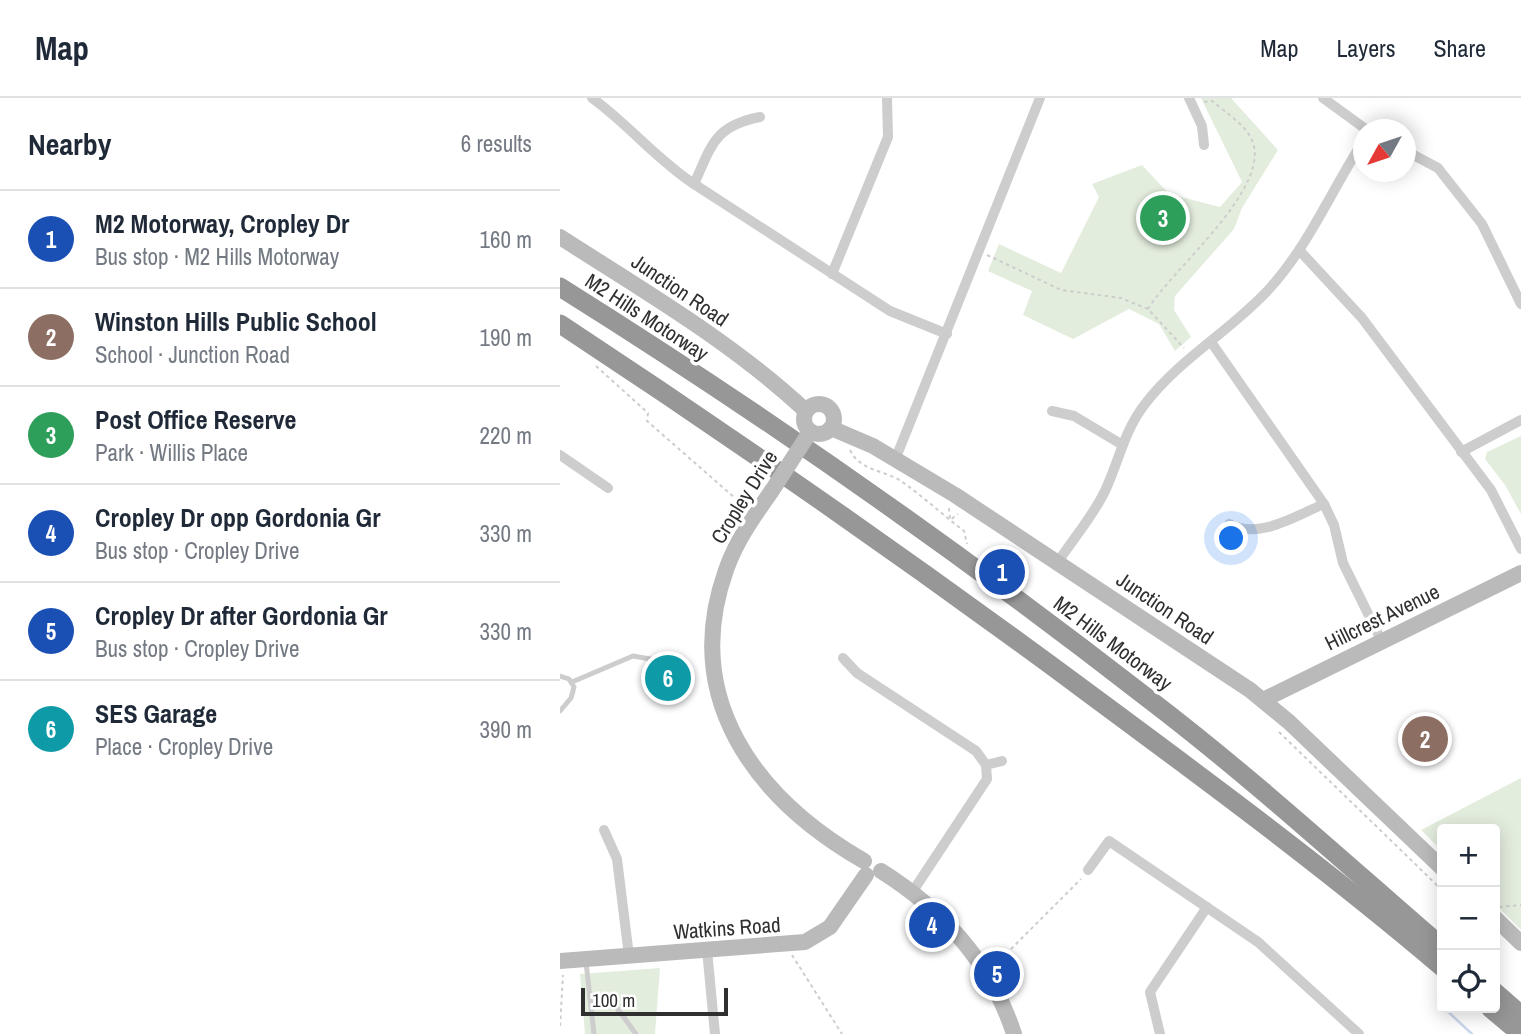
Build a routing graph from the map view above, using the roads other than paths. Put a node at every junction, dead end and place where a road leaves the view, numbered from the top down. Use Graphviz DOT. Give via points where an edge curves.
graph roads {
  1 [pos="592,98"];
  2 [pos="887,98"];
  3 [pos="1040,98"];
  4 [pos="1323,98"];
  5 [pos="1191,102"];
  6 [pos="760,117"];
  7 [pos="1353,120"];
  8 [pos="1204,145"];
  9 [pos="1353,156"];
  10 [pos="1416,156"];
  11 [pos="694,184"];
  12 [pos="560,236"];
  13 [pos="1300,251"];
  14 [pos="832,274"];
  15 [pos="560,287"];
  16 [pos="1521,304"];
  17 [pos="560,324"];
  18 [pos="947,334"];
  19 [pos="1211,342"];
  20 [pos="806,411"];
  21 [pos="1052,411"];
  22 [pos="1521,420"];
  23 [pos="831,428"];
  24 [pos="810,432"];
  25 [pos="1121,444"];
  26 [pos="1461,452"];
  27 [pos="560,455"];
  28 [pos="895,460"];
  29 [pos="608,488"];
  30 [pos="1324,504"];
  31 [pos="1229,524"];
  32 [pos="1521,549"];
  33 [pos="1058,562"];
  34 [pos="1521,573"];
  35 [pos="1381,640"];
  36 [pos="843,657"];
  37 [pos="656,660"];
  38 [pos="560,676"];
  39 [pos="572,682"];
  40 [pos="1263,700"];
  41 [pos="560,711"];
  42 [pos="1002,761"];
  43 [pos="986,765"];
  44 [pos="604,830"];
  45 [pos="1437,863"];
  46 [pos="871,869"];
  47 [pos="1088,870"];
  48 [pos="913,891"];
  49 [pos="1207,906"];
  50 [pos="1500,923"];
  51 [pos="1437,943"];
  52 [pos="1521,943"];
  53 [pos="706,950"];
  54 [pos="629,956"];
  55 [pos="586,959"];
  56 [pos="1437,963"];
  57 [pos="561,968"];
  58 [pos="591,996"];
  59 [pos="1500,996"];
  60 [pos="1496,1013"];
  61 [pos="1521,1015"];
  62 [pos="594,1034"];
  63 [pos="636,1034"];
  64 [pos="715,1034"];
  65 [pos="1014,1034"];
  66 [pos="1160,1034"];
  67 [pos="1359,1034"];
  68 [pos="1521,1034"];
  1 -- 11 [label="street"];
  2 -- 14 [label="street" via="888,137"];
  3 -- 18 [label="street"];
  4 -- 7 [label="street"];
  5 -- 8 [label="street"];
  6 -- 11 [label="street" via="737,121 716,137"];
  9 -- 13 [label="street"];
  10 -- 16 [label="street" via="1438,168 1482,224"];
  11 -- 14 [label="street"];
  12 -- 20 [label="street, Junction Road" via="771,378"];
  13 -- 19 [label="street" via="1264,295"];
  13 -- 26 [label="street" via="1362,318"];
  14 -- 18 [label="street" via="890,311"];
  15 -- 51 [label="highway, M2 Hills Motorway" via="1002,588 1197,737"];
  17 -- 56 [label="highway" via="714,425 946,588 1305,854"];
  18 -- 28 [label="street"];
  19 -- 25 [label="street" via="1152,395"];
  19 -- 30 [label="street"];
  20 -- 23 [label="street" via="818,403 828,406 834,414"];
  20 -- 24 [label="street" via="803,420"];
  21 -- 25 [label="street" via="1074,416"];
  22 -- 26 [label="street"];
  23 -- 24 [label="street" via="824,434"];
  23 -- 28 [label="street, Junction Road"];
  24 -- 46 [label="street, Cropley Drive, bridge" via="744,532 719,590 712,647 719,698 741,750 762,781"];
  25 -- 33 [label="street" via="1102,497"];
  26 -- 32 [label="street" via="1499,503"];
  27 -- 29 [label="street"];
  28 -- 33 [label="street, Junction Road"];
  30 -- 31 [label="street" via="1256,531"];
  30 -- 35 [label="street" via="1343,563"];
  33 -- 40 [label="street, Junction Road"];
  34 -- 35 [label="street, Hillcrest Avenue"];
  35 -- 40 [label="street, Hillcrest Avenue"];
  36 -- 43 [label="street" via="858,673 976,751"];
  37 -- 39 [label="lane" via="633,656"];
  38 -- 39 [label="lane"];
  39 -- 41 [label="lane" via="574,692"];
  40 -- 45 [label="street, Junction Road"];
  42 -- 43 [label="street"];
  43 -- 48 [label="street" via="987,779"];
  44 -- 54 [label="street" via="617,859"];
  46 -- 48 [label="street, Cropley Drive"];
  46 -- 53 [label="street, Watkins Road" via="830,927 810,940"];
  47 -- 49 [label="street" via="1109,841"];
  48 -- 65 [label="street, Cropley Drive" via="973,953 997,992"];
  49 -- 66 [label="street" via="1150,992"];
  49 -- 67 [label="street" via="1286,965"];
  50 -- 52 [label="street"];
  53 -- 54 [label="street, Watkins Road"];
  53 -- 64 [label="street"];
  54 -- 55 [label="street, Watkins Road"];
  55 -- 57 [label="street, Watkins Road"];
  55 -- 58 [label="lane"];
  58 -- 62 [label="lane"];
  58 -- 63 [label="lane" via="609,997"];
  59 -- 61 [label="highway"];
  60 -- 68 [label="highway"];
}
